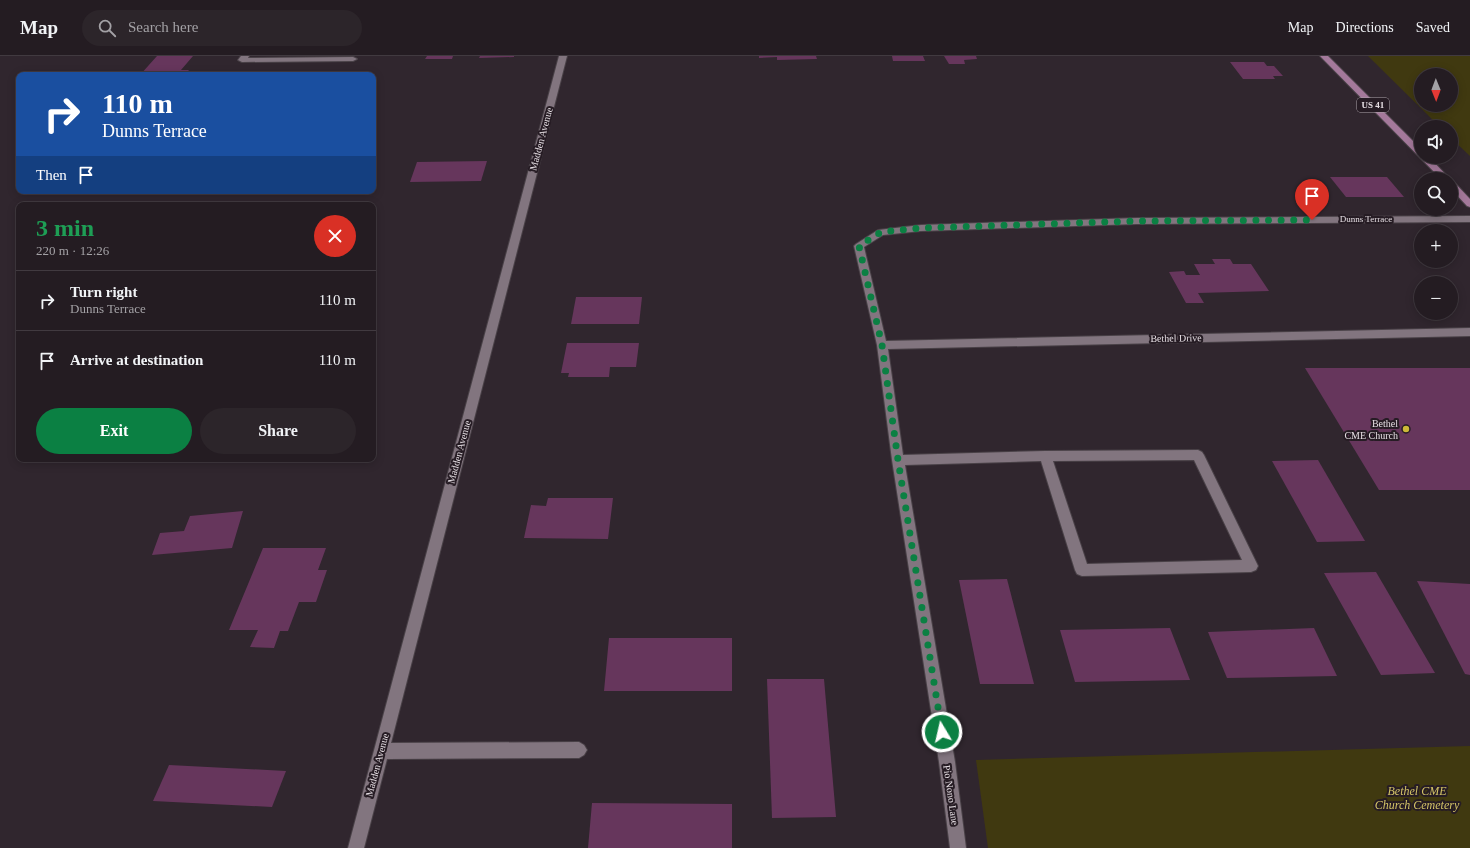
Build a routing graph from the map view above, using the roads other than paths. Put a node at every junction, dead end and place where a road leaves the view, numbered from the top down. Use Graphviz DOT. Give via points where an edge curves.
graph roads {
  1 [pos="245,56"];
  2 [pos="563,56"];
  3 [pos="1324,56"];
  4 [pos="353,59"];
  5 [pos="1414,147"];
  6 [pos="1431,164"];
  7 [pos="1439,172"];
  8 [pos="1458,191"];
  9 [pos="1470,204"];
  10 [pos="1470,219"];
  11 [pos="859,246"];
  12 [pos="1470,332"];
  13 [pos="882,345"];
  14 [pos="1045,456"];
  15 [pos="898,460"];
  16 [pos="579,750"];
  17 [pos="381,751"];
  18 [pos="356,848"];
  19 [pos="958,848"];
  1 -- 4 [label="street" via="242,60"];
  2 -- 17 [label="street, Madden Avenue"];
  3 -- 5 [label="main road, US 41"];
  6 -- 7 [label="main road"];
  8 -- 9 [label="main road"];
  10 -- 11 [label="street, Dunns Terrace" via="1137,221 921,228 881,232"];
  11 -- 13 [label="street, Pio Nono Lane"];
  12 -- 13 [label="street, Bethel Drive"];
  13 -- 15 [label="street, Pio Nono Lane"];
  14 -- 14 [label="street" via="1198,455 1251,566 1082,570"];
  14 -- 15 [label="street"];
  15 -- 19 [label="street, Pio Nono Lane" via="946,754"];
  16 -- 17 [label="street"];
  17 -- 18 [label="street, Madden Avenue"];
}
